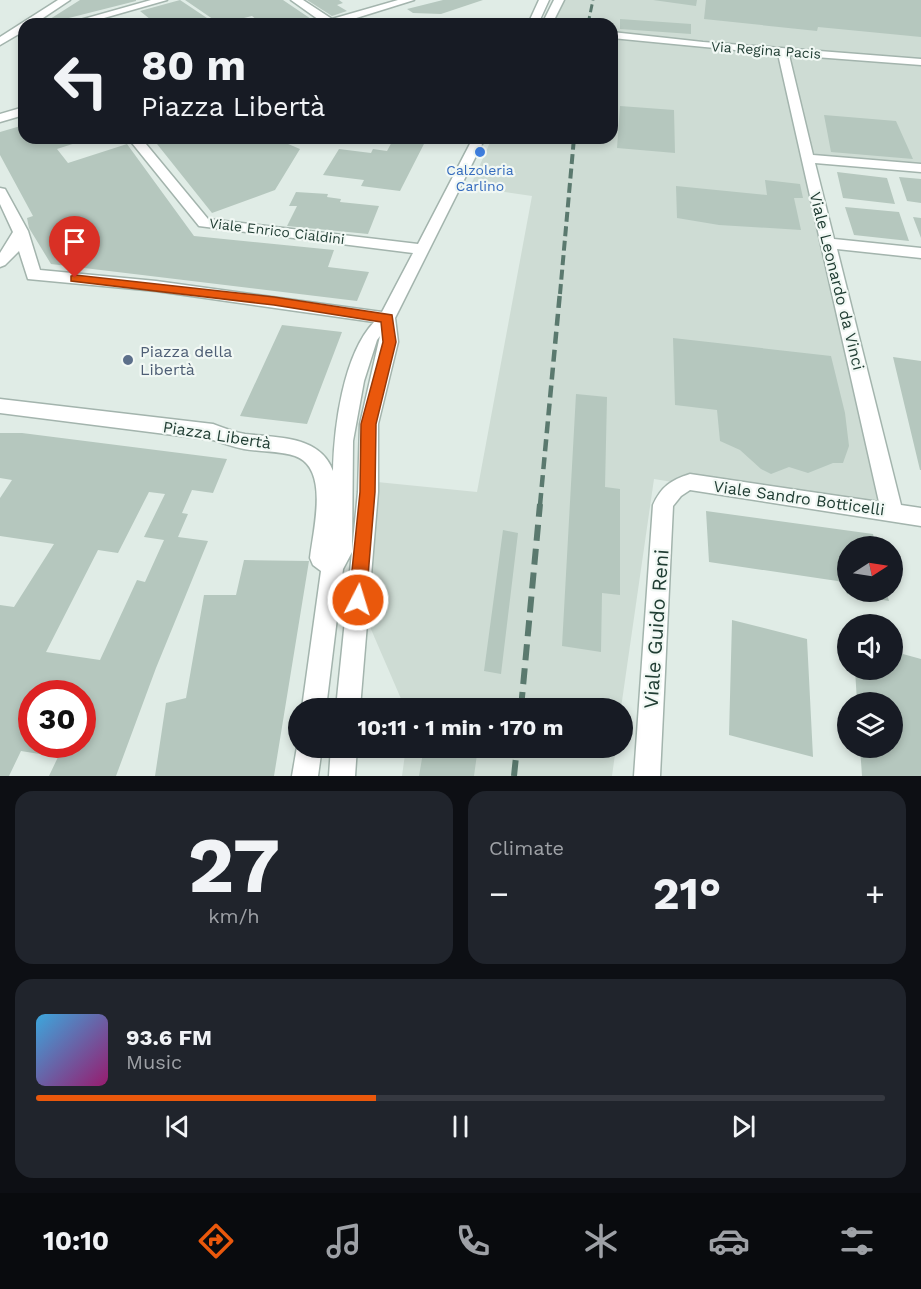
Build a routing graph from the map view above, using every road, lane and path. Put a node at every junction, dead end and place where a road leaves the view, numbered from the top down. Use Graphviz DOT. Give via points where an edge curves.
graph roads {
  1 [pos="65,0"];
  2 [pos="162,0"];
  3 [pos="296,0"];
  4 [pos="409,0"];
  5 [pos="544,0"];
  6 [pos="559,0"];
  7 [pos="38,18"];
  8 [pos="94,18"];
  9 [pos="321,18"];
  10 [pos="346,18"];
  11 [pos="535,18"];
  12 [pos="550,18"];
  13 [pos="18,31"];
  14 [pos="618,36"];
  15 [pos="0,42"];
  16 [pos="782,50"];
  17 [pos="921,62"];
  18 [pos="0,102"];
  19 [pos="4,116"];
  20 [pos="140,144"];
  21 [pos="476,144"];
  22 [pos="806,158"];
  23 [pos="921,168"];
  24 [pos="0,192"];
  25 [pos="21,231"];
  26 [pos="828,243"];
  27 [pos="423,249"];
  28 [pos="921,253"];
  29 [pos="0,262"];
  30 [pos="387,318"];
  31 [pos="0,406"];
  32 [pos="677,487"];
  33 [pos="892,512"];
  34 [pos="921,517"];
  35 [pos="332,567"];
  36 [pos="315,698"];
  37 [pos="349,698"];
  38 [pos="307,758"];
  39 [pos="343,758"];
  40 [pos="305,776"];
  41 [pos="342,776"];
  42 [pos="647,776"];
  1 -- 7 [label="street"];
  2 -- 8 [label="street"];
  3 -- 9 [label="street"];
  4 -- 10 [label="street"];
  5 -- 11 [label="street"];
  6 -- 12 [label="street"];
  13 -- 15 [label="street"];
  14 -- 16 [label="street, Via Regina Pacis"];
  16 -- 17 [label="street, Via Regina Pacis"];
  16 -- 22 [label="street, Viale Leonardo da Vinci"];
  18 -- 19 [label="street"];
  20 -- 27 [label="street, Viale Enrico Cialdini" via="204,223"];
  21 -- 27 [label="street"];
  22 -- 23 [label="street"];
  22 -- 26 [label="street, Viale Leonardo da Vinci"];
  24 -- 25 [label="street"];
  25 -- 29 [label="street"];
  25 -- 30 [label="street" via="34,275 156,286"];
  26 -- 28 [label="street"];
  26 -- 33 [label="street, Viale Leonardo da Vinci"];
  27 -- 30 [label="street"];
  30 -- 35 [label="street" via="369,338 355,381 344,441 341,552"];
  30 -- 37 [label="street" via="389,342 369,424 368,492"];
  31 -- 35 [label="street, Piazza Libertà" via="213,432 243,441 291,447 311,455 321,466 326,490 321,558"];
  32 -- 33 [label="street, Viale Sandro Botticelli" via="690,482"];
  32 -- 42 [label="street, Viale Guido Reni" via="663,505"];
  33 -- 34 [label="street, Viale Sandro Botticelli"];
  35 -- 36 [label="street"];
  38 -- 40 [label="street"];
  39 -- 41 [label="street"];
}
